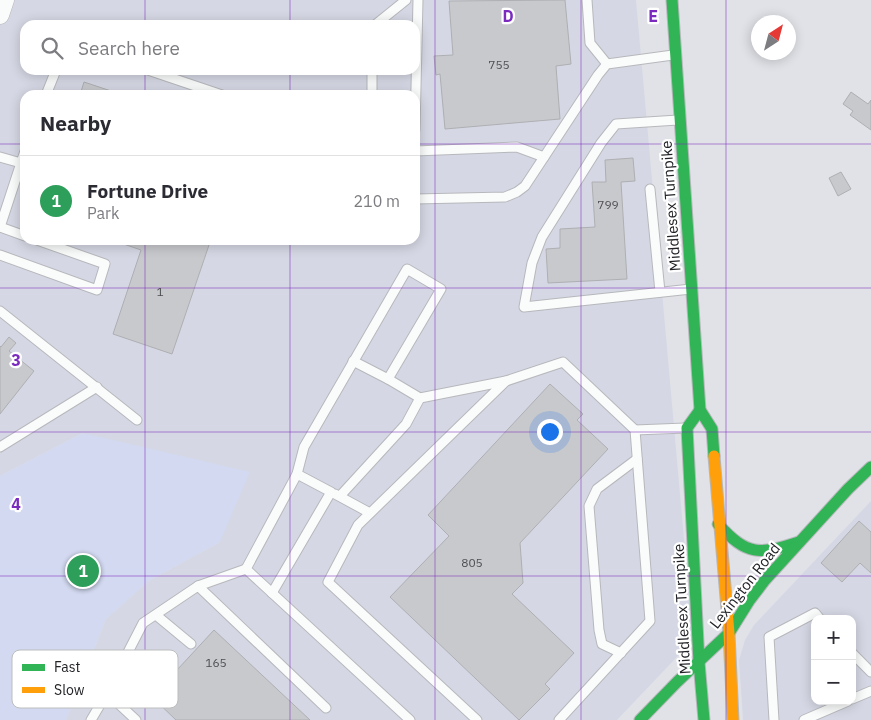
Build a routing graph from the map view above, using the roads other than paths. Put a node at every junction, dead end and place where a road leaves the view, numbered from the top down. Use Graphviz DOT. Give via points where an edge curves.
graph roads {
  1 [pos="6,0"];
  2 [pos="406,0"];
  3 [pos="418,0"];
  4 [pos="587,0"];
  5 [pos="672,0"];
  6 [pos="0,15"];
  7 [pos="381,20"];
  8 [pos="418,20"];
  9 [pos="676,54"];
  10 [pos="607,64"];
  11 [pos="54,75"];
  12 [pos="163,75"];
  13 [pos="372,75"];
  14 [pos="416,75"];
  15 [pos="48,90"];
  16 [pos="207,90"];
  17 [pos="372,90"];
  18 [pos="416,90"];
  19 [pos="681,120"];
  20 [pos="420,151"];
  21 [pos="0,157"];
  22 [pos="544,157"];
  23 [pos="20,162"];
  24 [pos="650,189"];
  25 [pos="420,199"];
  26 [pos="0,227"];
  27 [pos="20,234"];
  28 [pos="51,245"];
  29 [pos="0,255"];
  30 [pos="691,289"];
  31 [pos="660,292"];
  32 [pos="0,311"];
  33 [pos="353,361"];
  34 [pos="388,379"];
  35 [pos="506,381"];
  36 [pos="97,388"];
  37 [pos="420,398"];
  38 [pos="700,410"];
  39 [pos="137,420"];
  40 [pos="687,428"];
  41 [pos="635,430"];
  42 [pos="0,447"];
  43 [pos="637,459"];
  44 [pos="871,467"];
  45 [pos="297,474"];
  46 [pos="331,492"];
  47 [pos="340,496"];
  48 [pos="370,513"];
  49 [pos="718,524"];
  50 [pos="799,542"];
  51 [pos="246,569"];
  52 [pos="198,586"];
  53 [pos="272,593"];
  54 [pos="156,615"];
  55 [pos="816,615"];
  56 [pos="729,633"];
  57 [pos="191,644"];
  58 [pos="130,650"];
  59 [pos="621,653"];
  60 [pos="856,657"];
  61 [pos="699,662"];
  62 [pos="871,672"];
  63 [pos="871,692"];
  64 [pos="856,698"];
  65 [pos="839,705"];
  66 [pos="98,708"];
  67 [pos="124,708"];
  68 [pos="326,708"];
  69 [pos="91,720"];
  70 [pos="136,720"];
  71 [pos="410,720"];
  72 [pos="477,720"];
  73 [pos="559,720"];
  74 [pos="640,720"];
  75 [pos="704,720"];
  76 [pos="733,720"];
  77 [pos="774,720"];
  78 [pos="804,720"];
  1 -- 6 [label="street"];
  2 -- 7 [label="lane"];
  3 -- 8 [label="lane"];
  4 -- 10 [label="lane" via="590,43"];
  5 -- 9 [label="main road, Middlesex Turnpike"];
  9 -- 10 [label="lane"];
  9 -- 19 [label="main road, Middlesex Turnpike"];
  10 -- 22 [label="lane"];
  11 -- 15 [label="lane"];
  12 -- 16 [label="lane"];
  13 -- 17 [label="lane"];
  14 -- 18 [label="lane"];
  19 -- 30 [label="main road, Middlesex Turnpike"];
  19 -- 31 [label="lane" via="616,124 542,237 532,263 524,307"];
  20 -- 22 [label="lane" via="517,147"];
  21 -- 23 [label="lane"];
  22 -- 25 [label="lane" via="525,186 505,197"];
  23 -- 26 [label="lane"];
  24 -- 31 [label="lane"];
  26 -- 27 [label="lane"];
  28 -- 29 [label="lane" via="105,264 97,290"];
  30 -- 31 [label="lane"];
  30 -- 38 [label="main road, Middlesex Turnpike"];
  32 -- 36 [label="lane"];
  33 -- 34 [label="lane"];
  33 -- 34 [label="lane" via="407,270 441,289"];
  33 -- 45 [label="lane" via="304,447"];
  34 -- 37 [label="lane"];
  35 -- 37 [label="lane"];
  35 -- 41 [label="lane" via="563,362"];
  35 -- 48 [label="lane"];
  36 -- 39 [label="lane"];
  36 -- 42 [label="lane"];
  37 -- 47 [label="lane" via="406,424"];
  38 -- 40 [label="main road"];
  38 -- 49 [label="main road, Middlesex Turnpike" via="712,430"];
  40 -- 41 [label="lane"];
  40 -- 61 [label="main road, Middlesex Turnpike"];
  41 -- 43 [label="lane"];
  43 -- 59 [label="lane" via="650,621"];
  43 -- 59 [label="lane" via="596,489 589,506 598,630 602,644"];
  44 -- 50 [label="main road, Lexington Road"];
  45 -- 46 [label="lane"];
  45 -- 51 [label="lane"];
  46 -- 47 [label="lane"];
  46 -- 53 [label="lane"];
  47 -- 48 [label="lane"];
  48 -- 72 [label="lane" via="358,525 328,582"];
  49 -- 50 [label="main road" via="742,547 757,551 777,550"];
  49 -- 56 [label="main road, Middlesex Turnpike"];
  50 -- 56 [label="main road, Lexington Road" via="749,600"];
  51 -- 52 [label="lane"];
  51 -- 53 [label="lane"];
  52 -- 54 [label="lane"];
  52 -- 68 [label="lane"];
  53 -- 71 [label="lane"];
  54 -- 57 [label="lane"];
  54 -- 58 [label="lane" via="144,624"];
  55 -- 77 [label="lane" via="814,613 769,637"];
  56 -- 61 [label="main road, Lexington Road"];
  56 -- 76 [label="main road, Middlesex Turnpike"];
  59 -- 73 [label="lane"];
  60 -- 62 [label="lane"];
  61 -- 74 [label="main road, Lexington Road"];
  61 -- 75 [label="main road, Middlesex Turnpike"];
  63 -- 64 [label="lane"];
  65 -- 78 [label="lane"];
  66 -- 69 [label="lane"];
  67 -- 70 [label="lane"];
}
